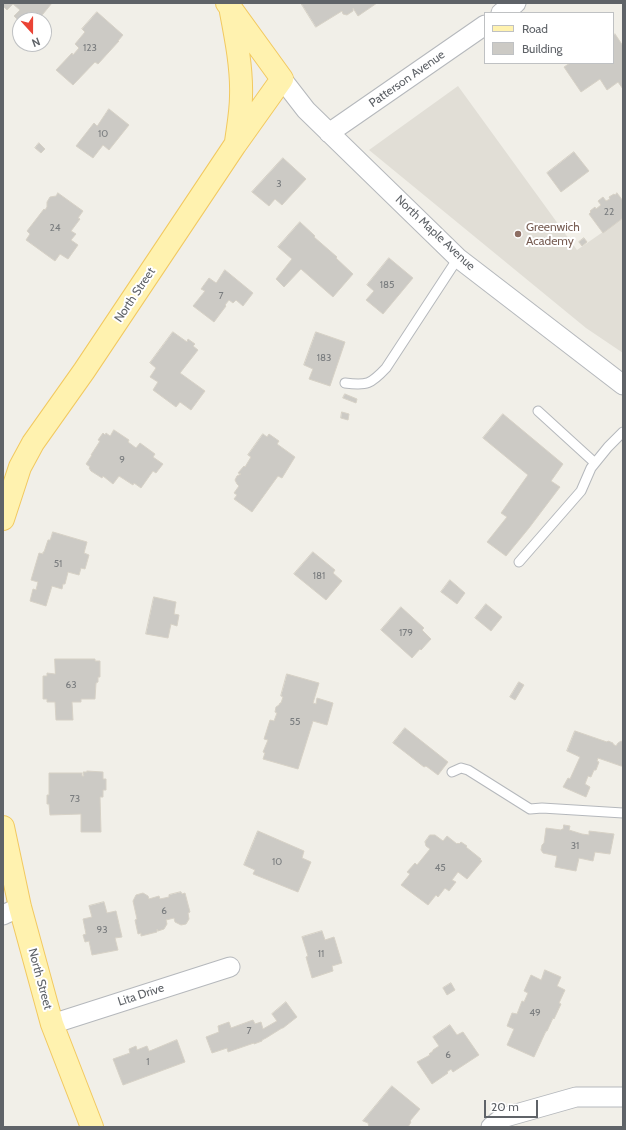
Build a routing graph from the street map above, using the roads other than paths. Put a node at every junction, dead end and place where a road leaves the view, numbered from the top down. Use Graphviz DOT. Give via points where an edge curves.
graph roads {
  1 [pos="516,3"];
  2 [pos="229,5"];
  3 [pos="503,12"];
  4 [pos="484,25"];
  5 [pos="282,78"];
  6 [pos="330,133"];
  7 [pos="235,145"];
  8 [pos="458,258"];
  9 [pos="345,384"];
  10 [pos="623,385"];
  11 [pos="538,412"];
  12 [pos="623,432"];
  13 [pos="595,463"];
  14 [pos="3,520"];
  15 [pos="520,562"];
  16 [pos="452,772"];
  17 [pos="623,813"];
  18 [pos="3,827"];
  19 [pos="12,911"];
  20 [pos="230,967"];
  21 [pos="52,1024"];
  22 [pos="623,1097"];
  23 [pos="92,1127"];
  24 [pos="491,1127"];
  1 -- 3 [label="street"];
  2 -- 5 [label="main road"];
  2 -- 7 [label="main road" via="238,55 241,95"];
  4 -- 6 [label="street, Patterson Avenue"];
  5 -- 6 [label="street, North Maple Avenue" via="306,110"];
  5 -- 7 [label="main road, North Street"];
  6 -- 8 [label="street, North Maple Avenue"];
  7 -- 14 [label="main road, North Street" via="33,443 20,467"];
  8 -- 9 [label="lane" via="386,368 373,381 361,385"];
  8 -- 10 [label="street, North Maple Avenue"];
  11 -- 13 [label="lane"];
  12 -- 13 [label="lane"];
  13 -- 15 [label="lane" via="580,491"];
  16 -- 17 [label="lane" via="462,768 468,770 530,809"];
  18 -- 19 [label="main road, North Street"];
  19 -- 21 [label="main road, North Street"];
  20 -- 21 [label="street, Lita Drive"];
  21 -- 23 [label="main road, North Street"];
  22 -- 24 [label="street" via="576,1097 502,1118"];
}
